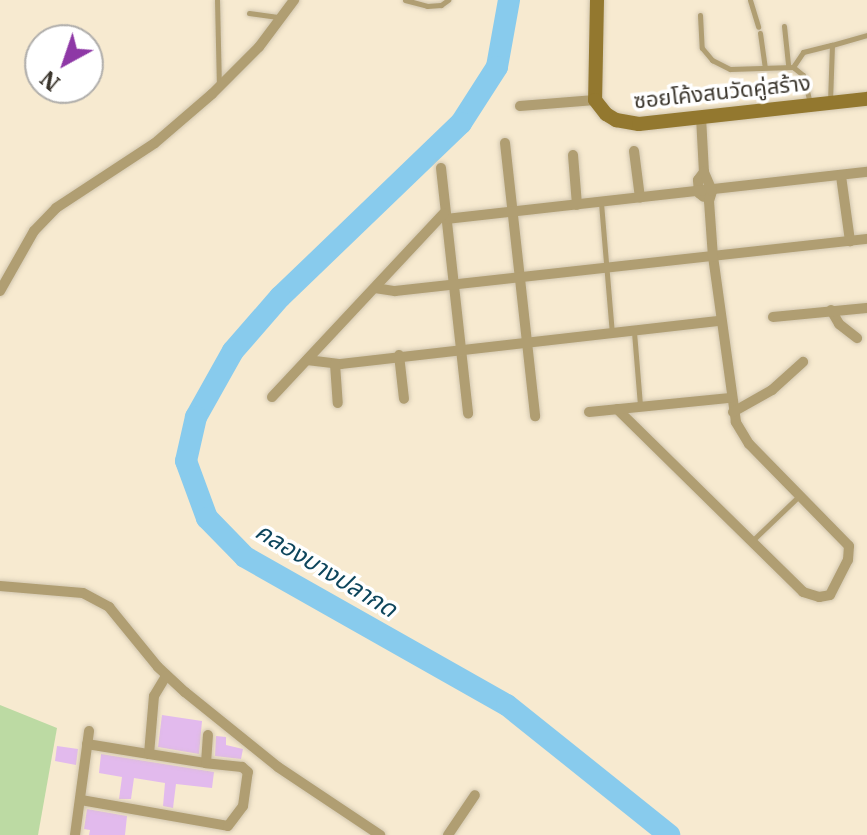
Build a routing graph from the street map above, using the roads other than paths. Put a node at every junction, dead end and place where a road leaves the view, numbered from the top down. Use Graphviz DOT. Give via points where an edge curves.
graph roads {
  1 [pos="217,0"];
  2 [pos="294,0"];
  3 [pos="405,0"];
  4 [pos="448,0"];
  5 [pos="597,0"];
  6 [pos="750,0"];
  7 [pos="249,13"];
  8 [pos="700,15"];
  9 [pos="283,18"];
  10 [pos="784,26"];
  11 [pos="867,35"];
  12 [pos="832,45"];
  13 [pos="791,66"];
  14 [pos="765,67"];
  15 [pos="219,87"];
  16 [pos="867,99"];
  17 [pos="595,100"];
  18 [pos="830,103"];
  19 [pos="810,104"];
  20 [pos="520,106"];
  21 [pos="701,117"];
  22 [pos="505,143"];
  23 [pos="634,151"];
  24 [pos="573,155"];
  25 [pos="441,168"];
  26 [pos="704,172"];
  27 [pos="867,172"];
  28 [pos="841,176"];
  29 [pos="699,193"];
  30 [pos="710,196"];
  31 [pos="640,198"];
  32 [pos="601,202"];
  33 [pos="577,205"];
  34 [pos="513,213"];
  35 [pos="445,216"];
  36 [pos="867,239"];
  37 [pos="850,241"];
  38 [pos="713,257"];
  39 [pos="608,269"];
  40 [pos="520,279"];
  41 [pos="454,285"];
  42 [pos="375,288"];
  43 [pos="0,291"];
  44 [pos="867,308"];
  45 [pos="831,310"];
  46 [pos="773,317"];
  47 [pos="720,321"];
  48 [pos="634,332"];
  49 [pos="612,334"];
  50 [pos="857,338"];
  51 [pos="529,343"];
  52 [pos="461,350"];
  53 [pos="399,355"];
  54 [pos="307,360"];
  55 [pos="803,362"];
  56 [pos="335,364"];
  57 [pos="272,397"];
  58 [pos="730,398"];
  59 [pos="404,399"];
  60 [pos="338,403"];
  61 [pos="640,406"];
  62 [pos="617,409"];
  63 [pos="589,412"];
  64 [pos="733,412"];
  65 [pos="468,414"];
  66 [pos="535,416"];
  67 [pos="799,496"];
  68 [pos="754,539"];
  69 [pos="0,586"];
  70 [pos="166,676"];
  71 [pos="89,731"];
  72 [pos="208,735"];
  73 [pos="87,744"];
  74 [pos="149,754"];
  75 [pos="206,763"];
  76 [pos="475,795"];
  77 [pos="81,800"];
  78 [pos="75,835"];
  79 [pos="380,835"];
  80 [pos="448,835"];
  1 -- 15 [label="lane"];
  2 -- 9 [label="street"];
  3 -- 4 [label="lane" via="427,6"];
  5 -- 17 [label="street"];
  6 -- 14 [label="lane"];
  7 -- 9 [label="lane"];
  8 -- 14 [label="lane" via="702,48 712,60 730,69"];
  9 -- 15 [label="street"];
  10 -- 13 [label="lane"];
  11 -- 12 [label="lane"];
  12 -- 13 [label="lane" via="803,52"];
  12 -- 18 [label="lane"];
  13 -- 14 [label="lane"];
  13 -- 19 [label="lane" via="803,75"];
  15 -- 43 [label="street" via="155,143 56,208 34,231"];
  16 -- 18 [label="street, ซอยโค้งสนวัดคู่สร้าง"];
  17 -- 20 [label="street"];
  17 -- 21 [label="street, ซอยโค้งสนวัดคู่สร้าง" via="606,114 628,124"];
  18 -- 19 [label="street, ซอยโค้งสนวัดคู่สร้าง"];
  19 -- 21 [label="street, ซอยโค้งสนวัดคู่สร้าง"];
  21 -- 26 [label="street"];
  22 -- 34 [label="street"];
  23 -- 31 [label="street"];
  24 -- 33 [label="street"];
  25 -- 35 [label="street"];
  26 -- 29 [label="street"];
  26 -- 30 [label="street"];
  27 -- 28 [label="street"];
  28 -- 30 [label="street"];
  28 -- 37 [label="street"];
  29 -- 30 [label="street"];
  29 -- 31 [label="street"];
  30 -- 38 [label="street"];
  31 -- 32 [label="street"];
  32 -- 33 [label="street"];
  32 -- 39 [label="lane"];
  33 -- 34 [label="street"];
  34 -- 35 [label="street"];
  34 -- 40 [label="street"];
  35 -- 41 [label="street"];
  35 -- 42 [label="street"];
  36 -- 37 [label="street"];
  37 -- 38 [label="street"];
  38 -- 39 [label="street"];
  38 -- 47 [label="street"];
  39 -- 40 [label="street"];
  39 -- 49 [label="lane"];
  40 -- 41 [label="street"];
  40 -- 51 [label="street"];
  41 -- 42 [label="street"];
  41 -- 52 [label="street"];
  42 -- 54 [label="street"];
  44 -- 45 [label="street"];
  45 -- 46 [label="street"];
  45 -- 50 [label="street"];
  47 -- 48 [label="street"];
  47 -- 58 [label="street"];
  48 -- 49 [label="street"];
  48 -- 61 [label="lane"];
  49 -- 51 [label="street"];
  51 -- 52 [label="street"];
  51 -- 66 [label="street"];
  52 -- 53 [label="street"];
  52 -- 65 [label="street"];
  53 -- 56 [label="street"];
  53 -- 59 [label="street"];
  54 -- 56 [label="street"];
  54 -- 57 [label="street"];
  55 -- 64 [label="street" via="772,390"];
  56 -- 60 [label="street"];
  58 -- 61 [label="street"];
  58 -- 64 [label="street"];
  61 -- 62 [label="street"];
  62 -- 63 [label="street"];
  62 -- 68 [label="street"];
  64 -- 67 [label="street" via="749,444"];
  67 -- 68 [label="lane"];
  67 -- 68 [label="street" via="851,552 830,595 803,592"];
  69 -- 70 [label="street" via="57,589 95,598 120,616"];
  70 -- 74 [label="street" via="154,696"];
  70 -- 79 [label="street" via="278,767"];
  71 -- 73 [label="street"];
  72 -- 75 [label="street"];
  73 -- 74 [label="street"];
  73 -- 77 [label="street"];
  74 -- 75 [label="street"];
  75 -- 77 [label="street" via="248,772 243,806 228,826"];
  76 -- 80 [label="street"];
  77 -- 78 [label="street"];
}
